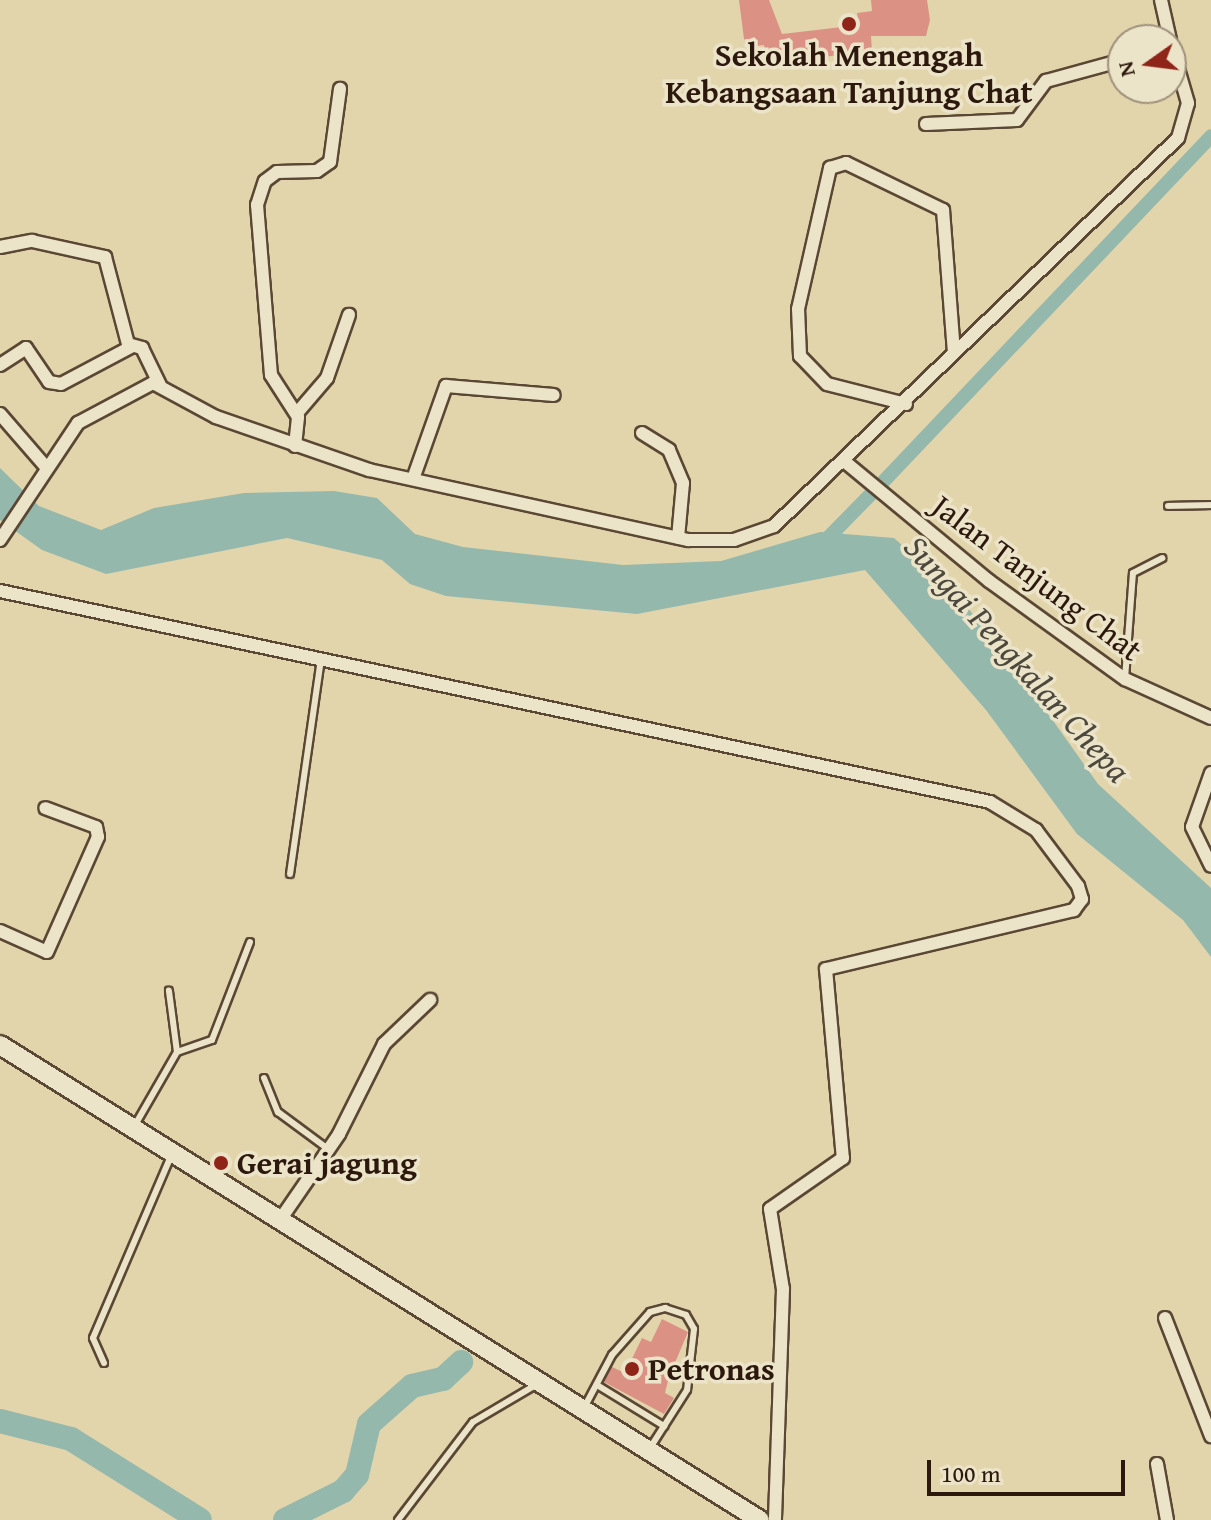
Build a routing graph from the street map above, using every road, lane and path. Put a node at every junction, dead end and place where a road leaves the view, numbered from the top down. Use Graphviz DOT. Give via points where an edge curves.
graph roads {
  1 [pos="1161,0"];
  2 [pos="1166,24"];
  3 [pos="1107,64"];
  4 [pos="340,89"];
  5 [pos="1187,100"];
  6 [pos="926,124"];
  7 [pos="0,247"];
  8 [pos="349,315"];
  9 [pos="131,347"];
  10 [pos="954,352"];
  11 [pos="0,365"];
  12 [pos="160,385"];
  13 [pos="554,395"];
  14 [pos="906,404"];
  15 [pos="297,413"];
  16 [pos="0,414"];
  17 [pos="642,433"];
  18 [pos="295,446"];
  19 [pos="844,461"];
  20 [pos="45,466"];
  21 [pos="413,479"];
  22 [pos="1211,505"];
  23 [pos="1168,506"];
  24 [pos="678,538"];
  25 [pos="0,540"];
  26 [pos="1162,558"];
  27 [pos="0,591"];
  28 [pos="322,659"];
  29 [pos="1125,679"];
  30 [pos="1211,718"];
  31 [pos="1211,773"];
  32 [pos="45,808"];
  33 [pos="1211,866"];
  34 [pos="290,874"];
  35 [pos="0,931"];
  36 [pos="250,942"];
  37 [pos="169,991"];
  38 [pos="430,1000"];
  39 [pos="0,1045"];
  40 [pos="177,1052"];
  41 [pos="264,1078"];
  42 [pos="134,1128"];
  43 [pos="324,1146"];
  44 [pos="173,1153"];
  45 [pos="280,1220"];
  46 [pos="1165,1318"];
  47 [pos="104,1363"];
  48 [pos="539,1382"];
  49 [pos="597,1385"];
  50 [pos="583,1409"];
  51 [pos="664,1426"];
  52 [pos="1211,1436"];
  53 [pos="649,1451"];
  54 [pos="1157,1464"];
  55 [pos="398,1520"];
  56 [pos="760,1520"];
  57 [pos="775,1520"];
  58 [pos="1167,1520"];
  1 -- 2 [label="street"];
  3 -- 6 [label="street" via="1046,81 1017,120"];
  4 -- 15 [label="street" via="330,162 317,171 277,172 265,181 257,205 273,383"];
  5 -- 10 [label="street" via="1178,138"];
  7 -- 9 [label="street" via="32,241 95,249 105,257"];
  8 -- 15 [label="street" via="327,378"];
  9 -- 11 [label="street" via="61,384 49,382 26,348"];
  9 -- 12 [label="street" via="142,348"];
  10 -- 14 [label="street"];
  10 -- 14 [label="street" via="943,210 846,163 830,168 798,309 800,356 827,384"];
  12 -- 18 [label="street" via="216,417"];
  12 -- 20 [label="street" via="139,387 78,423"];
  13 -- 21 [label="street" via="446,386"];
  14 -- 19 [label="street"];
  15 -- 18 [label="street"];
  16 -- 20 [label="street"];
  17 -- 24 [label="street" via="669,450 683,483"];
  18 -- 21 [label="street"];
  19 -- 24 [label="street" via="774,526 734,540"];
  19 -- 29 [label="street, Jalan Tanjung Chat" via="989,581"];
  20 -- 25 [label="street"];
  21 -- 24 [label="street"];
  22 -- 23 [label="lane"];
  26 -- 29 [label="lane" via="1133,573"];
  27 -- 28 [label="street"];
  28 -- 34 [label="lane"];
  28 -- 57 [label="street" via="990,802 1036,830 1078,886 1082,899 1074,910 826,969 843,1158 770,1209 783,1289"];
  29 -- 30 [label="street, Jalan Tanjung Chat"];
  31 -- 33 [label="street" via="1192,827"];
  32 -- 35 [label="street" via="96,827 98,837 47,952"];
  36 -- 40 [label="lane" via="212,1040"];
  37 -- 40 [label="lane"];
  38 -- 43 [label="street" via="384,1044 339,1134"];
  39 -- 42 [label="main road"];
  40 -- 42 [label="lane"];
  41 -- 43 [label="lane" via="278,1112"];
  42 -- 44 [label="main road"];
  43 -- 45 [label="street"];
  44 -- 45 [label="main road"];
  44 -- 47 [label="lane" via="93,1338"];
  45 -- 48 [label="main road"];
  46 -- 52 [label="street"];
  48 -- 50 [label="main road"];
  48 -- 55 [label="lane" via="473,1422"];
  49 -- 50 [label="lane"];
  49 -- 51 [label="lane"];
  49 -- 51 [label="lane" via="650,1312 665,1308 686,1315 694,1329 687,1390"];
  50 -- 53 [label="main road"];
  51 -- 53 [label="lane"];
  53 -- 56 [label="main road"];
  54 -- 58 [label="street"];
}
